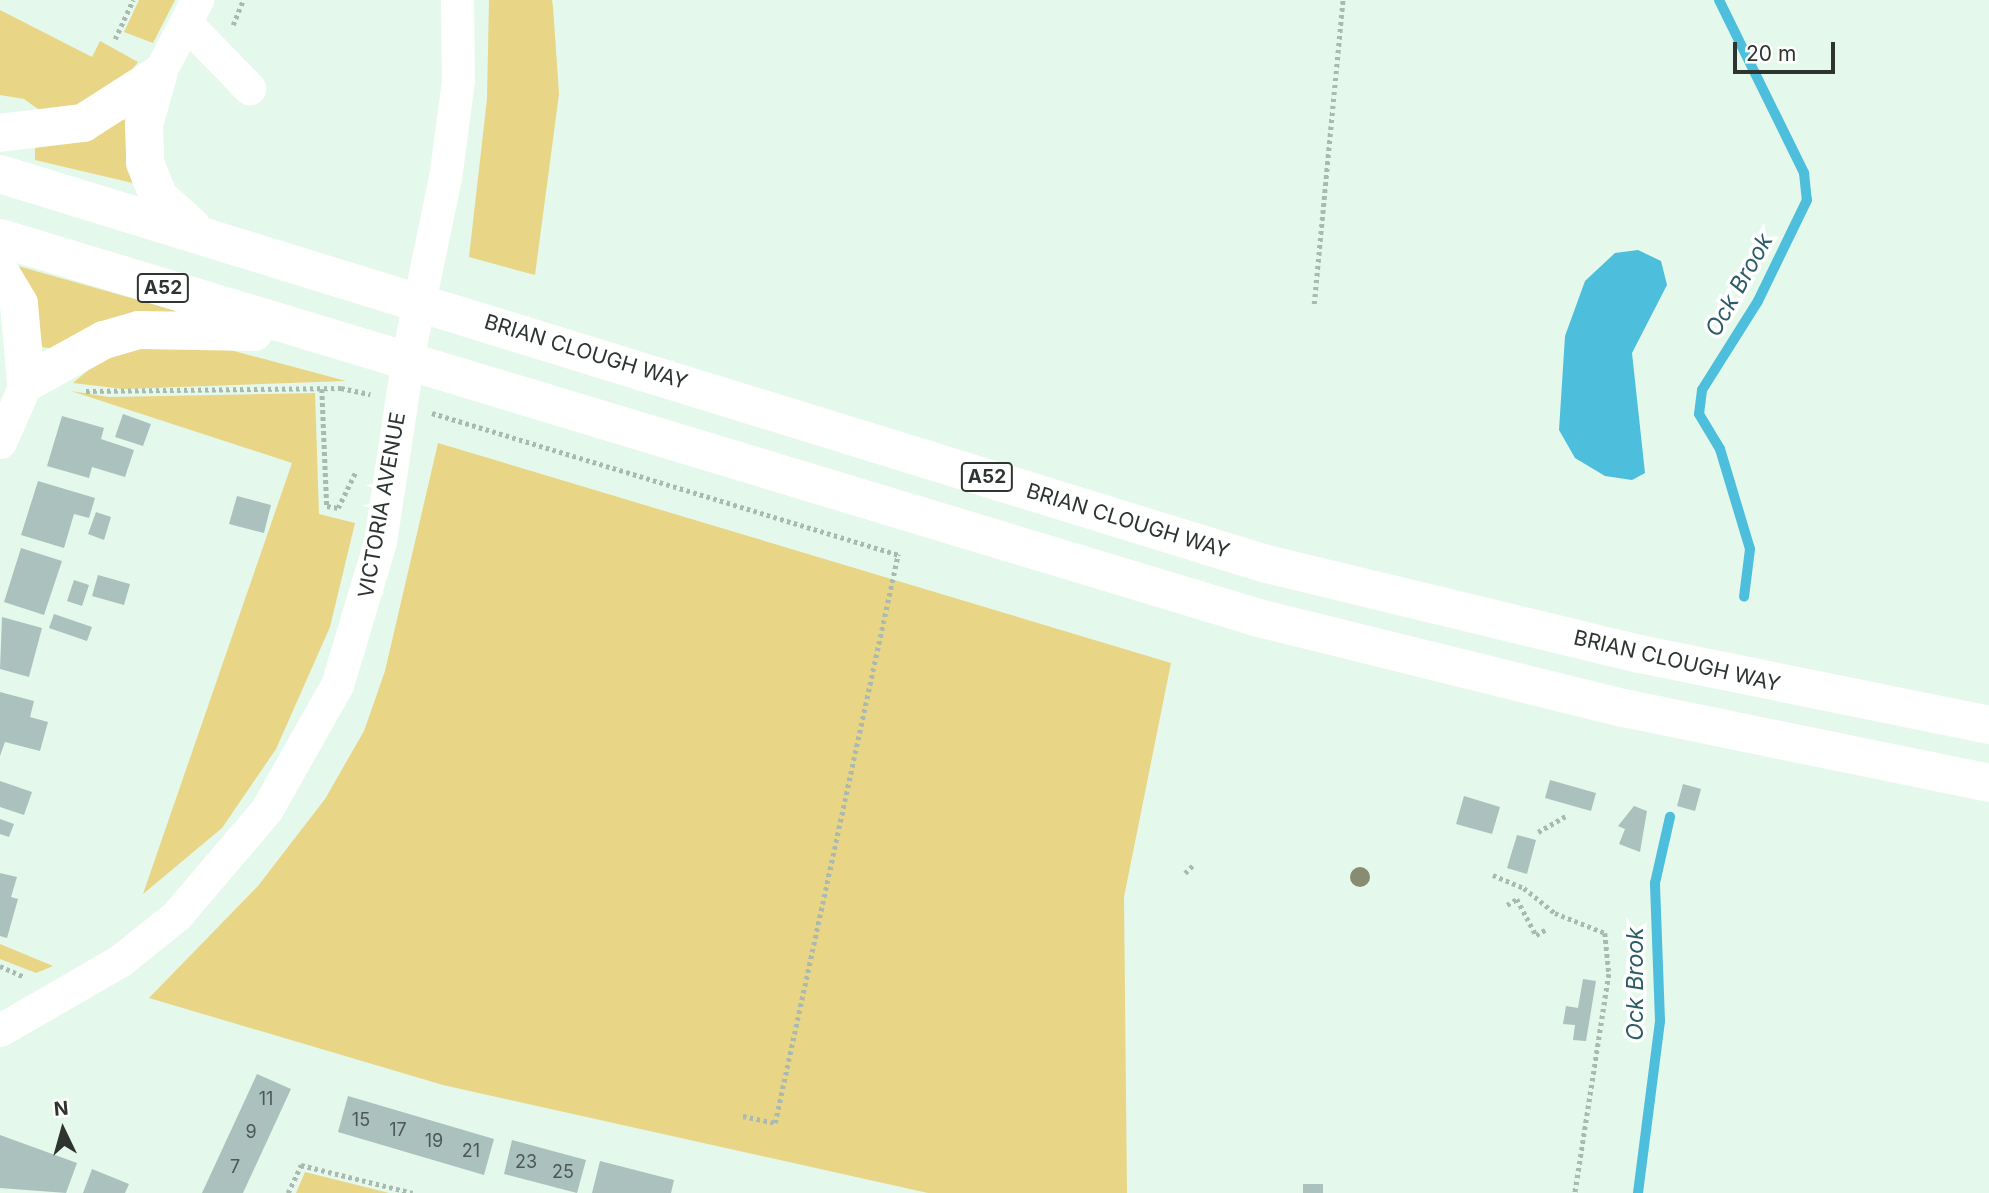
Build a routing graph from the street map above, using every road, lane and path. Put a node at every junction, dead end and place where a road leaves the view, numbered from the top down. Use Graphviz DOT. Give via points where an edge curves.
graph roads {
  1 [pos="133,0"];
  2 [pos="457,0"];
  3 [pos="1343,0"];
  4 [pos="191,12"];
  5 [pos="115,39"];
  6 [pos="158,75"];
  7 [pos="249,88"];
  8 [pos="0,133"];
  9 [pos="0,174"];
  10 [pos="195,230"];
  11 [pos="0,238"];
  12 [pos="0,272"];
  13 [pos="1314,304"];
  14 [pos="327,338"];
  15 [pos="26,383"];
  16 [pos="322,389"];
  17 [pos="384,398"];
  18 [pos="424,410"];
  19 [pos="0,442"];
  20 [pos="361,461"];
  21 [pos="921,517"];
  22 [pos="898,555"];
  23 [pos="1989,724"];
  24 [pos="1989,783"];
  25 [pos="1566,816"];
  26 [pos="1538,832"];
  27 [pos="1193,865"];
  28 [pos="1185,873"];
  29 [pos="1493,875"];
  30 [pos="1507,905"];
  31 [pos="1547,929"];
  32 [pos="0,1030"];
  33 [pos="743,1116"];
  34 [pos="288,1193"];
  35 [pos="413,1193"];
  36 [pos="1575,1193"];
  1 -- 5 [label="path"];
  2 -- 32 [label="street, VICTORIA AVENUE" via="458,80 445,178 354,641 307,743 267,809 176,916 121,960"];
  3 -- 13 [label="path"];
  4 -- 6 [label="street"];
  4 -- 7 [label="street"];
  6 -- 8 [label="highway" via="83,123"];
  6 -- 10 [label="highway" via="144,125 145,163 158,196"];
  9 -- 10 [label="highway, BRIAN CLOUGH WAY / A52"];
  10 -- 23 [label="highway, BRIAN CLOUGH WAY / A52" via="1263,563 1654,657"];
  11 -- 14 [label="highway, A52"];
  12 -- 15 [label="highway" via="19,304"];
  14 -- 15 [label="highway" via="195,327 139,330 104,340"];
  14 -- 21 [label="highway, A52"];
  15 -- 16 [label="path" via="98,393"];
  15 -- 19 [label="street"];
  16 -- 17 [label="path"];
  16 -- 20 [label="path" via="327,506 338,508"];
  18 -- 22 [label="path"];
  21 -- 22 [label="path"];
  21 -- 24 [label="highway, A52" via="1306,630 1624,708"];
  22 -- 33 [label="path" via="775,1123"];
  25 -- 26 [label="path"];
  27 -- 28 [label="path"];
  29 -- 36 [label="path" via="1524,888 1555,913 1605,933 1609,974"];
  30 -- 31 [label="path" via="1517,899 1536,935"];
  34 -- 35 [label="path" via="301,1165"];
}
